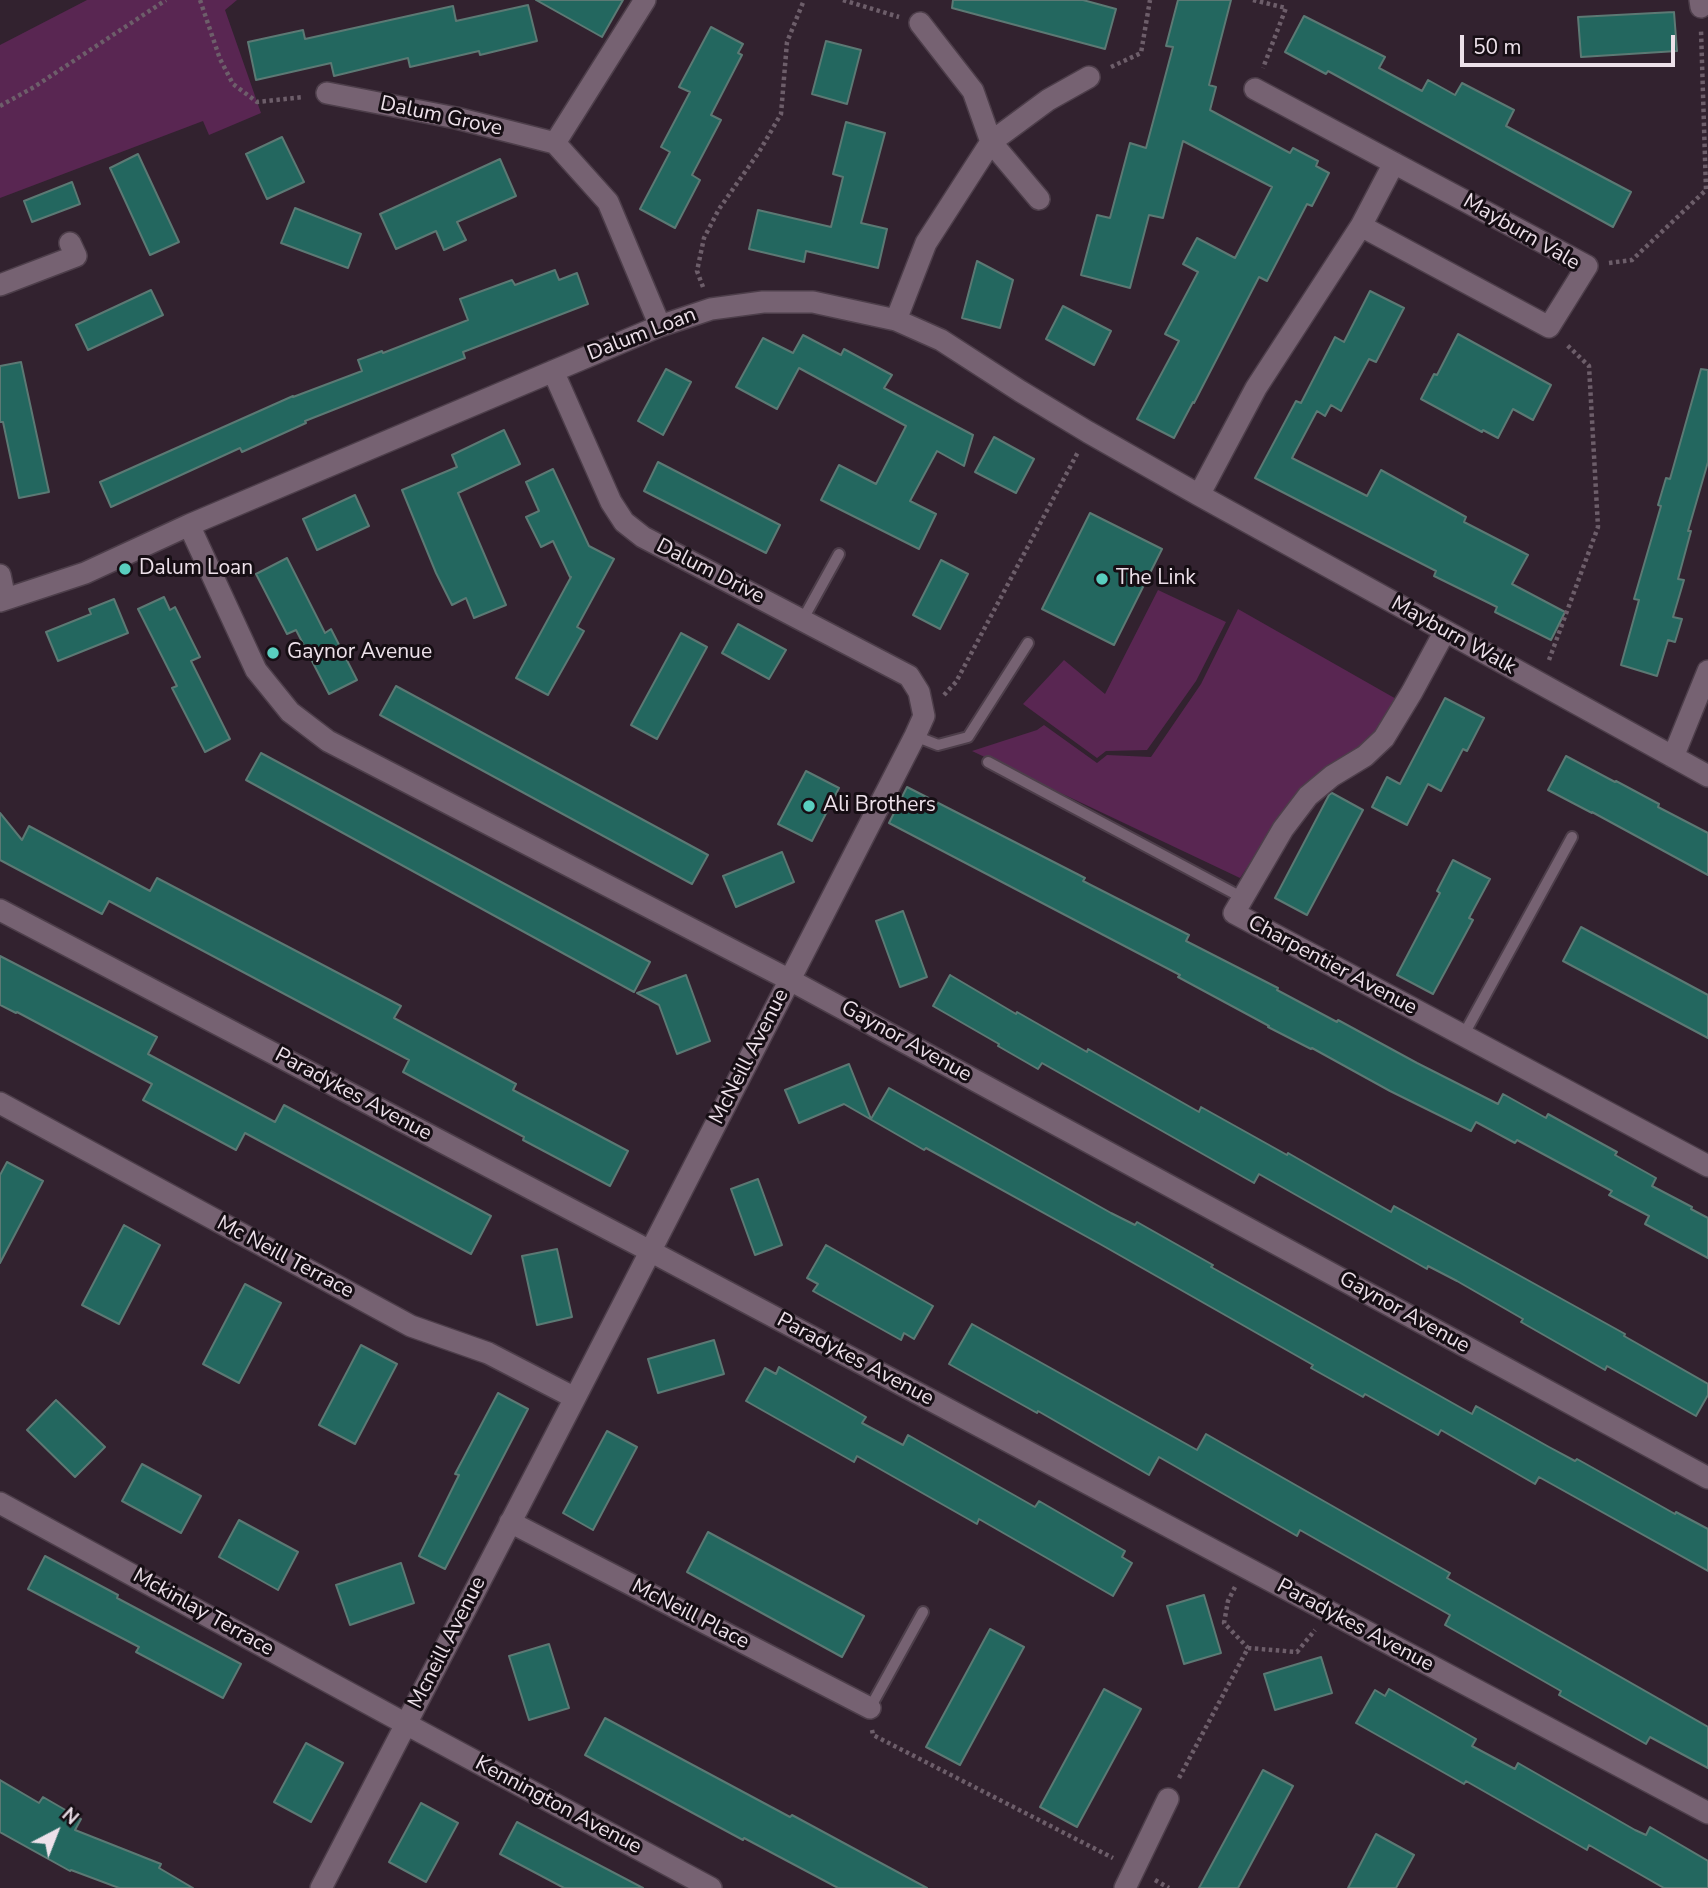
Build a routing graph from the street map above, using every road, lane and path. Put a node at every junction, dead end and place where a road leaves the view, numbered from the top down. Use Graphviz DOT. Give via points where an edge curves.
graph roads {
  1 [pos="166,0"];
  2 [pos="201,0"];
  3 [pos="645,0"];
  4 [pos="804,0"];
  5 [pos="843,0"];
  6 [pos="1150,0"];
  7 [pos="1254,0"];
  8 [pos="1700,3"];
  9 [pos="920,23"];
  10 [pos="1089,77"];
  11 [pos="1255,89"];
  12 [pos="327,93"];
  13 [pos="0,106"];
  14 [pos="991,142"];
  15 [pos="555,143"];
  16 [pos="1394,163"];
  17 [pos="1039,199"];
  18 [pos="1360,226"];
  19 [pos="70,243"];
  20 [pos="1587,266"];
  21 [pos="0,285"];
  22 [pos="711,309"];
  23 [pos="896,320"];
  24 [pos="660,326"];
  25 [pos="1549,327"];
  26 [pos="553,371"];
  27 [pos="1088,432"];
  28 [pos="1199,495"];
  29 [pos="189,525"];
  30 [pos="839,554"];
  31 [pos="0,575"];
  32 [pos="2,600"];
  33 [pos="803,619"];
  34 [pos="1445,631"];
  35 [pos="1028,643"];
  36 [pos="1708,671"];
  37 [pos="1540,683"];
  38 [pos="924,716"];
  39 [pos="915,736"];
  40 [pos="1673,757"];
  41 [pos="988,762"];
  42 [pos="1708,776"];
  43 [pos="1572,837"];
  44 [pos="1243,898"];
  45 [pos="0,910"];
  46 [pos="790,980"];
  47 [pos="1463,1036"];
  48 [pos="0,1103"];
  49 [pos="1708,1166"];
  50 [pos="650,1251"];
  51 [pos="575,1398"];
  52 [pos="1708,1478"];
  53 [pos="0,1503"];
  54 [pos="510,1522"];
  55 [pos="1243,1567"];
  56 [pos="1326,1610"];
  57 [pos="923,1612"];
  58 [pos="1248,1647"];
  59 [pos="870,1709"];
  60 [pos="406,1724"];
  61 [pos="1168,1799"];
  62 [pos="1708,1813"];
  63 [pos="1130,1879"];
  64 [pos="321,1888"];
  65 [pos="711,1888"];
  66 [pos="1169,1888"];
  1 -- 13 [label="path"];
  2 -- 12 [label="path" via="233,84 257,102"];
  3 -- 15 [label="street"];
  4 -- 22 [label="path" via="787,42 781,114 704,238 697,271"];
  5 -- 9 [label="path"];
  6 -- 10 [label="path" via="1141,53"];
  7 -- 11 [label="path" via="1286,9"];
  8 -- 20 [label="path" via="1706,190 1632,260"];
  9 -- 14 [label="street" via="973,92"];
  10 -- 14 [label="street"];
  11 -- 16 [label="street, Mayburn Vale"];
  12 -- 15 [label="street, Dalum Grove"];
  14 -- 17 [label="street"];
  14 -- 23 [label="street" via="926,243"];
  15 -- 24 [label="street" via="608,202"];
  16 -- 18 [label="street"];
  16 -- 20 [label="street, Mayburn Vale"];
  18 -- 25 [label="street"];
  18 -- 28 [label="street" via="1256,388"];
  19 -- 21 [label="street" via="76,256"];
  20 -- 25 [label="street, Mayburn Vale"];
  22 -- 23 [label="street, Dalum Loan" via="813,302"];
  22 -- 24 [label="street, Dalum Loan"];
  23 -- 27 [label="street, Dalum Loan" via="941,340"];
  24 -- 26 [label="street, Dalum Loan"];
  25 -- 37 [label="path" via="1589,366 1598,527"];
  26 -- 29 [label="street, Dalum Loan"];
  26 -- 33 [label="street, Dalum Drive" via="624,522 643,537"];
  27 -- 28 [label="street, Dalum Loan"];
  27 -- 38 [label="path" via="956,682"];
  28 -- 34 [label="street, Mayburn Walk"];
  29 -- 32 [label="street, Dalum Loan" via="85,573"];
  29 -- 46 [label="street, Gaynor Avenue" via="257,670 290,712 328,741"];
  30 -- 33 [label="lane"];
  31 -- 32 [label="street"];
  33 -- 38 [label="street, Dalum Drive" via="909,676 919,692"];
  34 -- 37 [label="street, Mayburn Walk"];
  34 -- 44 [label="street, Charpentier Avenue" via="1384,738 1308,796"];
  35 -- 39 [label="lane" via="968,737 938,745"];
  36 -- 40 [label="street"];
  37 -- 40 [label="street, Mayburn Walk"];
  38 -- 39 [label="street, McNeill Avenue"];
  39 -- 46 [label="street, McNeill Avenue"];
  40 -- 42 [label="street, Mayburn Walk"];
  41 -- 44 [label="lane"];
  43 -- 47 [label="lane"];
  44 -- 47 [label="street, Charpentier Avenue" via="1234,914"];
  45 -- 50 [label="street, Paradykes Avenue"];
  46 -- 50 [label="street, McNeill Avenue"];
  46 -- 52 [label="street, Gaynor Avenue"];
  47 -- 49 [label="street, Charpentier Avenue"];
  48 -- 51 [label="street, Mc Neill Terrace" via="411,1326 488,1353"];
  50 -- 51 [label="street, McNeill Avenue"];
  50 -- 55 [label="street, Paradykes Avenue"];
  51 -- 54 [label="street, Mcneill Avenue"];
  53 -- 60 [label="street, Mckinlay Terrace"];
  54 -- 59 [label="street, McNeill Place"];
  54 -- 60 [label="street, Mcneill Avenue"];
  55 -- 56 [label="street, Paradykes Avenue"];
  55 -- 58 [label="path" via="1224,1623"];
  56 -- 58 [label="path" via="1297,1652"];
  56 -- 62 [label="street, Paradykes Avenue"];
  57 -- 59 [label="lane"];
  58 -- 61 [label="path"];
  59 -- 63 [label="path" via="873,1735"];
  60 -- 64 [label="street, Mcneill Avenue"];
  60 -- 65 [label="street, Kennington Avenue"];
  61 -- 63 [label="street"];
  63 -- 66 [label="path"];
}
